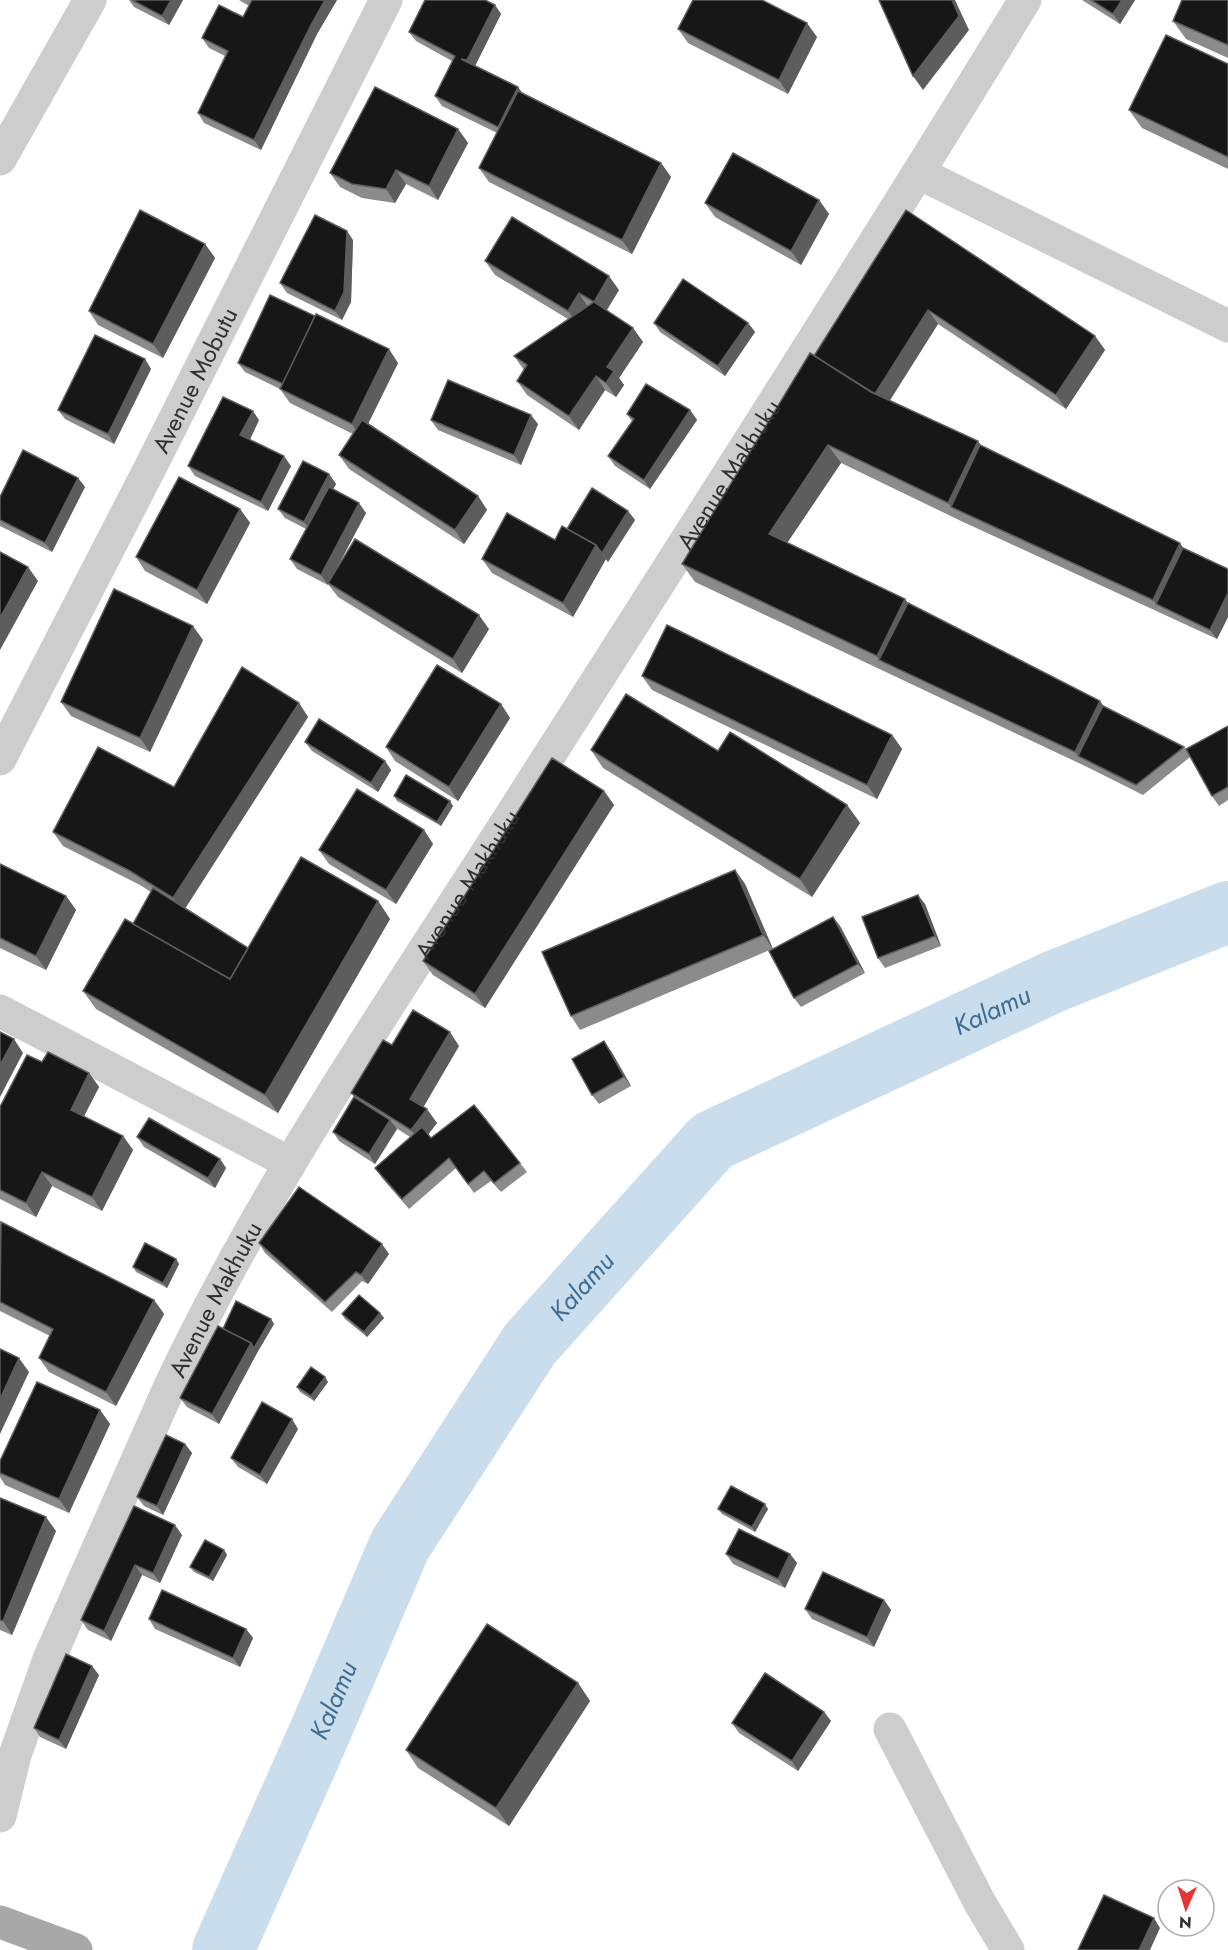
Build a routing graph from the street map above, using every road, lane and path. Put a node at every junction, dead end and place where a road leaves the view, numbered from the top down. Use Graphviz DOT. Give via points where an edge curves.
graph roads {
  1 [pos="90,0"];
  2 [pos="386,0"];
  3 [pos="1025,0"];
  4 [pos="0,159"];
  5 [pos="919,173"];
  6 [pos="1228,326"];
  7 [pos="0,759"];
  8 [pos="0,1011"];
  9 [pos="290,1163"];
  10 [pos="890,1729"];
  11 [pos="0,1816"];
  12 [pos="0,1922"];
  13 [pos="76,1950"];
  14 [pos="1008,1950"];
  1 -- 4 [label="street"];
  2 -- 7 [label="street, Avenue Mobutu"];
  3 -- 5 [label="street, Avenue Makhuku"];
  5 -- 6 [label="street"];
  5 -- 9 [label="street, Avenue Makhuku"];
  8 -- 9 [label="street"];
  9 -- 11 [label="street, Avenue Makhuku" via="191,1341 146,1440 49,1659 15,1755"];
  10 -- 14 [label="street"];
  12 -- 13 [label="main road"];
}
